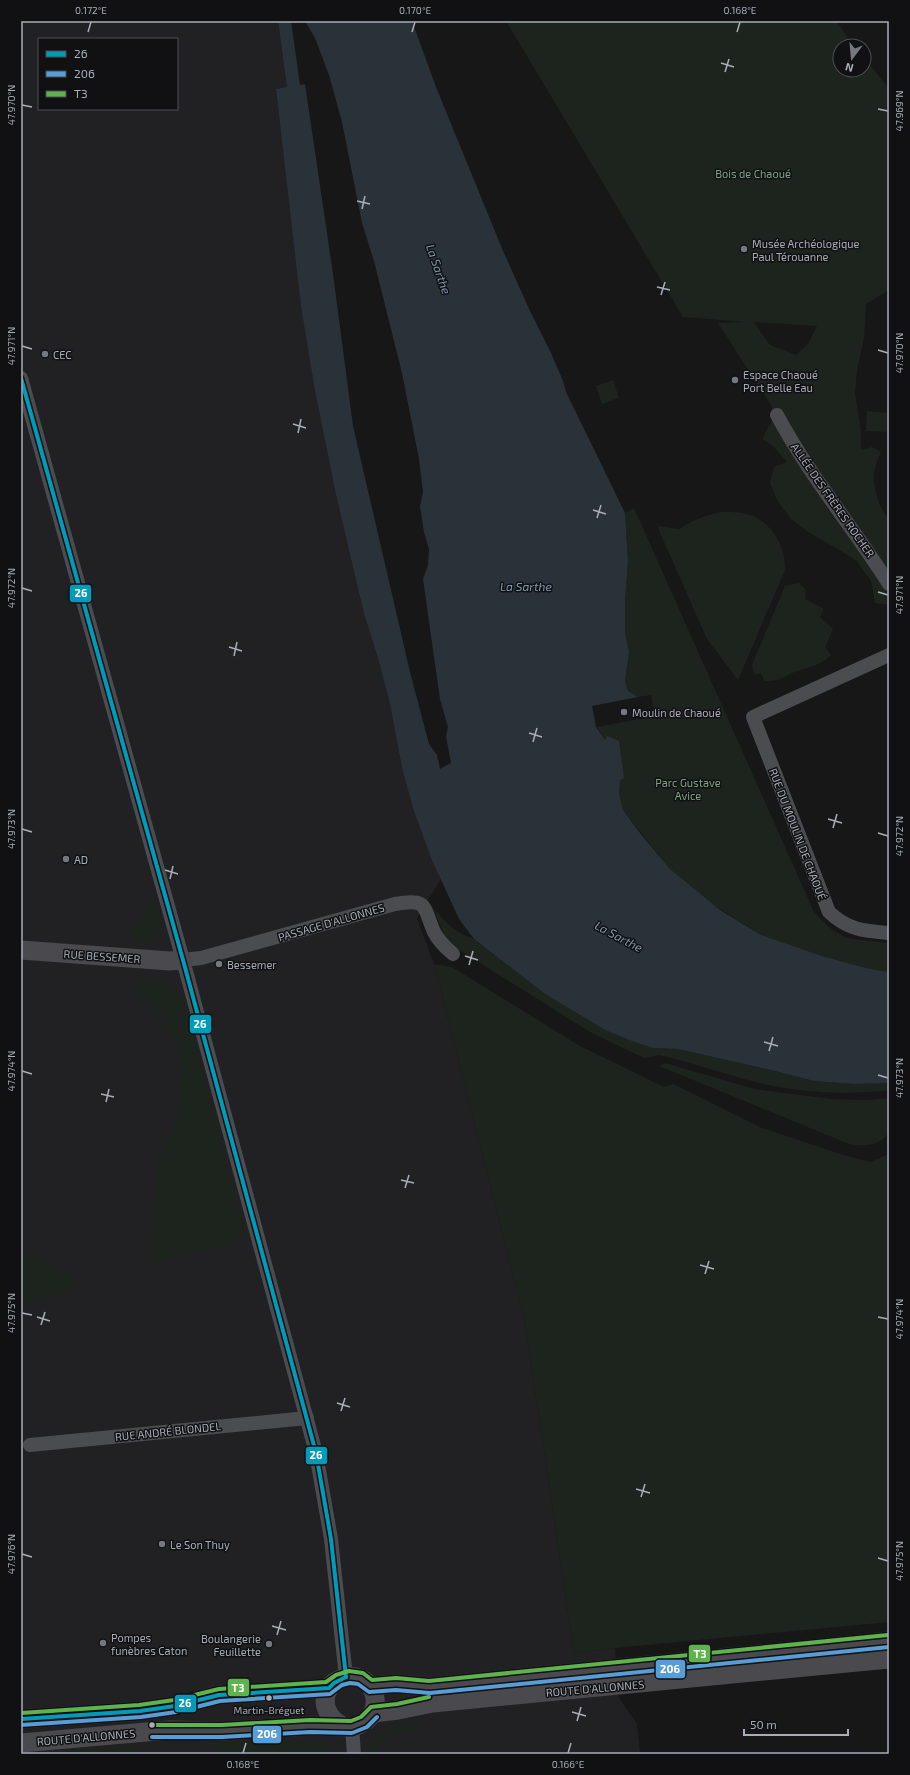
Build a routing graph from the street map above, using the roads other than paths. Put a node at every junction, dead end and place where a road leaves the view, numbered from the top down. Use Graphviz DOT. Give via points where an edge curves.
graph roads {
  1 [pos="21,378"];
  2 [pos="778,415"];
  3 [pos="889,584"];
  4 [pos="889,655"];
  5 [pos="889,934"];
  6 [pos="21,950"];
  7 [pos="453,954"];
  8 [pos="183,960"];
  9 [pos="307,1418"];
  10 [pos="30,1445"];
  11 [pos="889,1641"];
  12 [pos="889,1659"];
  13 [pos="346,1677"];
  14 [pos="370,1686"];
  15 [pos="329,1688"];
  16 [pos="373,1713"];
  17 [pos="21,1720"];
  18 [pos="348,1726"];
  19 [pos="21,1743"];
  20 [pos="354,1754"];
  1 -- 8 [label="street"];
  2 -- 3 [label="street, ALLÉE DES FRÈRES ROCHER" via="802,457"];
  4 -- 5 [label="street, RUE DU MOULIN DE CHAOUÉ" via="753,717 829,912 850,927"];
  6 -- 8 [label="main road, RUE BESSEMER"];
  7 -- 8 [label="street, PASSAGE D'ALLONNES" via="435,933 425,908 420,903 412,901 200,958"];
  8 -- 9 [label="street"];
  9 -- 10 [label="street, RUE ANDRÉ BLONDEL"];
  9 -- 13 [label="street" via="326,1503"];
  11 -- 14 [label="main road, ROUTE D'ALLONNES" via="429,1687 396,1684"];
  12 -- 16 [label="main road, ROUTE D'ALLONNES" via="433,1703"];
  13 -- 14 [label="main road" via="360,1678"];
  13 -- 15 [label="main road, ROUTE D'ALLONNES"];
  14 -- 16 [label="main road" via="376,1701"];
  15 -- 17 [label="main road, ROUTE D'ALLONNES" via="219,1695 175,1706 140,1711"];
  15 -- 18 [label="main road" via="325,1699 328,1712 337,1723"];
  16 -- 18 [label="main road" via="364,1722"];
  18 -- 19 [label="main road, ROUTE D'ALLONNES" via="222,1731 169,1730"];
  18 -- 20 [label="street"];
}
